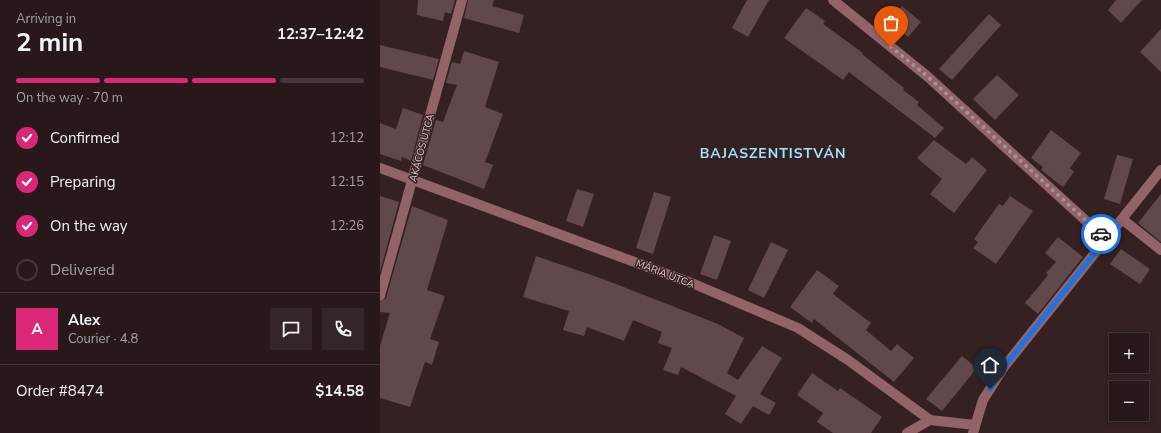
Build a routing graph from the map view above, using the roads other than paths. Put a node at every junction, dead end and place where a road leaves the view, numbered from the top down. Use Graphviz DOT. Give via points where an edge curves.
graph roads {
  1 [pos="462,0"];
  2 [pos="833,0"];
  3 [pos="380,168"];
  4 [pos="1161,170"];
  5 [pos="413,180"];
  6 [pos="1122,219"];
  7 [pos="1106,239"];
  8 [pos="1161,250"];
  9 [pos="380,296"];
  10 [pos="930,420"];
  11 [pos="974,430"];
  12 [pos="907,433"];
  1 -- 5 [label="street, AKÁCOS UTCA"];
  2 -- 7 [label="street" via="927,76"];
  3 -- 5 [label="street, MÁRIA UTCA"];
  4 -- 6 [label="street"];
  5 -- 9 [label="street, AKÁCOS UTCA"];
  5 -- 10 [label="street, MÁRIA UTCA" via="694,284 798,328 848,360"];
  6 -- 7 [label="street"];
  6 -- 8 [label="street"];
  7 -- 11 [label="street" via="1004,367 983,400"];
  10 -- 11 [label="street"];
  10 -- 12 [label="street"];
}
